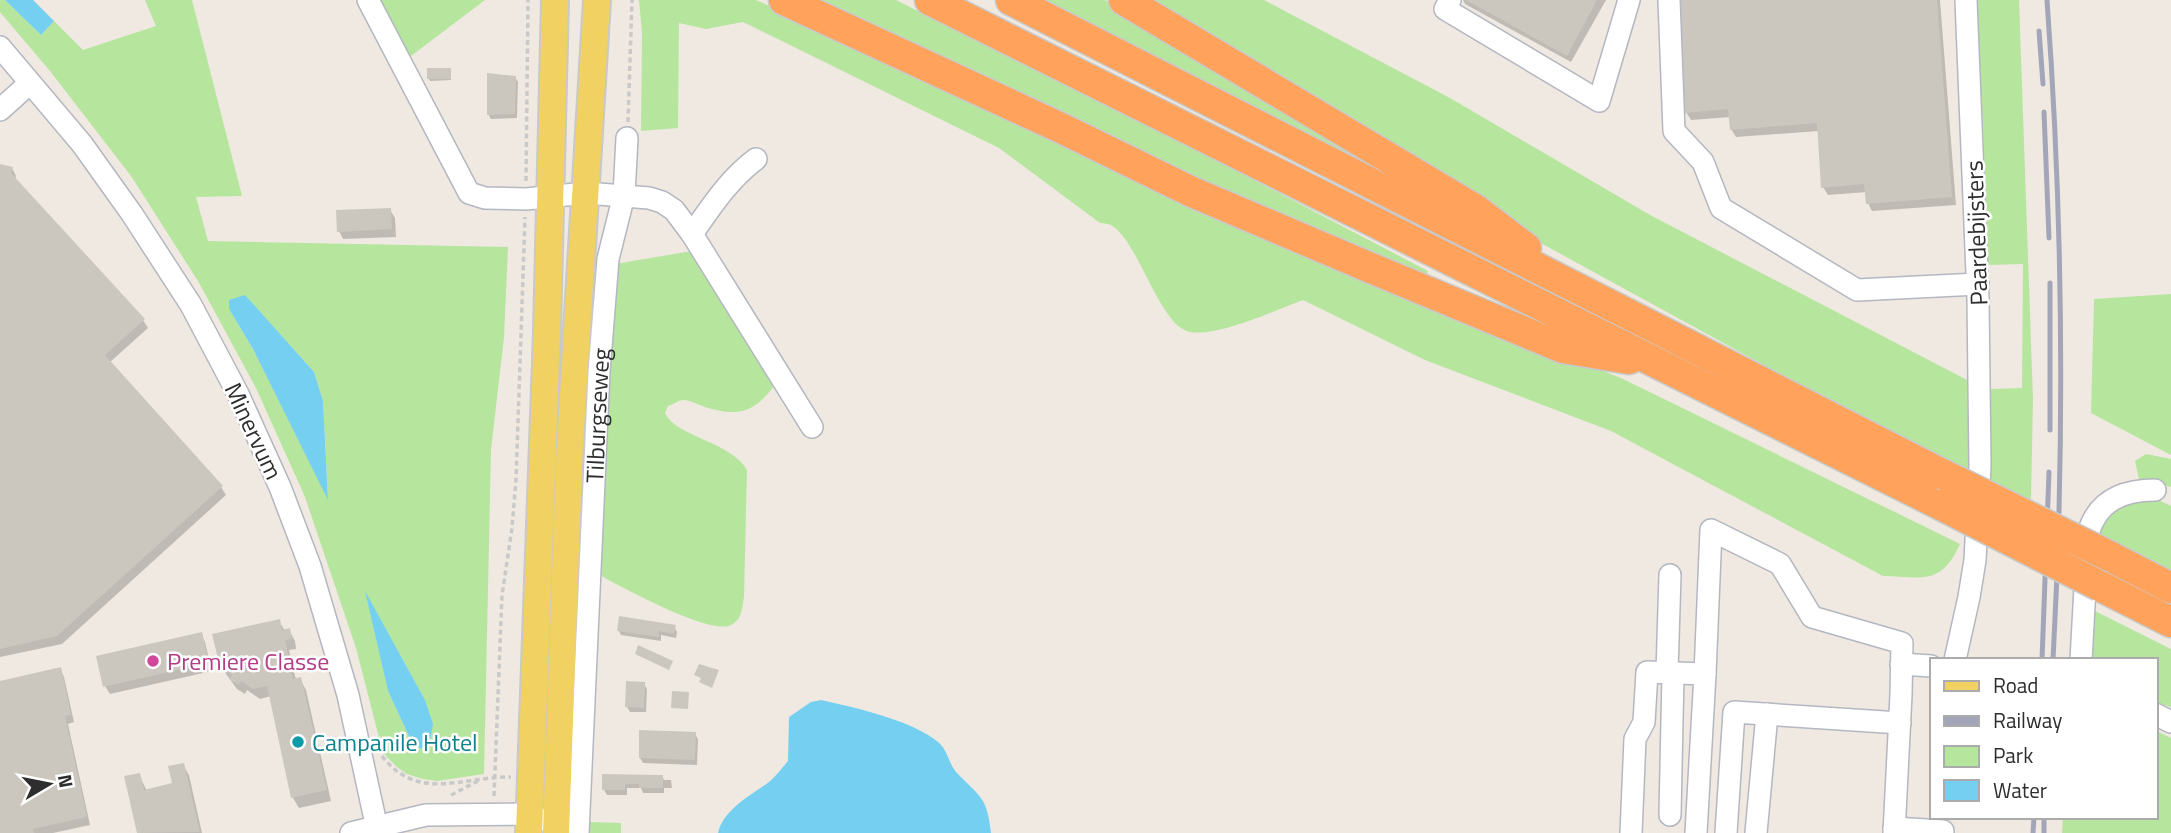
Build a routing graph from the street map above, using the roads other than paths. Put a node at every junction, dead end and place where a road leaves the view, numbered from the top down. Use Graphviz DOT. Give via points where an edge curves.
graph roads {
  1 [pos="368,0"];
  2 [pos="555,0"];
  3 [pos="597,0"];
  4 [pos="784,0"];
  5 [pos="930,0"];
  6 [pos="1011,0"];
  7 [pos="1125,0"];
  8 [pos="1629,0"];
  9 [pos="1669,0"];
  10 [pos="1966,0"];
  11 [pos="1441,3"];
  12 [pos="0,47"];
  13 [pos="30,83"];
  14 [pos="0,110"];
  15 [pos="627,138"];
  16 [pos="756,159"];
  17 [pos="586,193"];
  18 [pos="624,195"];
  19 [pos="538,197"];
  20 [pos="692,234"];
  21 [pos="1978,284"];
  22 [pos="1591,297"];
  23 [pos="1660,364"];
  24 [pos="813,427"];
  25 [pos="2155,490"];
  26 [pos="1670,575"];
  27 [pos="2171,588"];
  28 [pos="2171,622"];
  29 [pos="1955,658"];
  30 [pos="2081,658"];
  31 [pos="1902,664"];
  32 [pos="1930,666"];
  33 [pos="1670,673"];
  34 [pos="1705,674"];
  35 [pos="1767,714"];
  36 [pos="1900,723"];
  37 [pos="1701,750"];
  38 [pos="1732,752"];
  39 [pos="1664,821"];
  40 [pos="1632,823"];
  41 [pos="1697,825"];
  42 [pos="1943,827"];
  43 [pos="547,829"];
  44 [pos="377,830"];
  45 [pos="1894,830"];
  46 [pos="351,833"];
  47 [pos="410,833"];
  48 [pos="1727,833"];
  49 [pos="1756,833"];
  1 -- 19 [label="street" via="469,193 485,198"];
  2 -- 19 [label="main road"];
  3 -- 17 [label="main road, Tilburgseweg"];
  4 -- 23 [label="highway" via="1192,192 1563,348"];
  5 -- 23 [label="highway"];
  6 -- 22 [label="highway"];
  7 -- 22 [label="highway" via="1476,211"];
  8 -- 11 [label="street" via="1599,101"];
  9 -- 21 [label="street" via="1674,131 1703,162 1721,208 1857,290"];
  10 -- 21 [label="street, Paardebijsters"];
  12 -- 13 [label="street, Minervum"];
  13 -- 14 [label="street"];
  13 -- 44 [label="street, Minervum" via="82,144 132,214 191,305 238,394 310,566 348,695"];
  15 -- 18 [label="street, Tilburgseweg"];
  16 -- 20 [label="street" via="726,187"];
  17 -- 18 [label="street"];
  17 -- 19 [label="street"];
  17 -- 43 [label="main road, Tilburgseweg"];
  18 -- 20 [label="street" via="662,202"];
  18 -- 43 [label="street, Tilburgseweg" via="608,258"];
  19 -- 43 [label="main road"];
  20 -- 24 [label="street"];
  21 -- 29 [label="street, Paardebijsters" via="1980,466 1975,560"];
  22 -- 27 [label="highway, bridge"];
  23 -- 28 [label="highway, bridge"];
  25 -- 30 [label="street" via="2136,490 2106,502 2092,519"];
  26 -- 33 [label="street"];
  31 -- 32 [label="street"];
  31 -- 34 [label="street" via="1902,643 1812,617 1780,564 1711,530"];
  31 -- 36 [label="street"];
  33 -- 34 [label="street"];
  33 -- 39 [label="street"];
  33 -- 40 [label="street" via="1647,672 1644,722 1635,739"];
  34 -- 37 [label="street"];
  35 -- 36 [label="street"];
  35 -- 38 [label="street" via="1734,712"];
  35 -- 49 [label="street"];
  36 -- 45 [label="street"];
  37 -- 38 [label="street"];
  37 -- 41 [label="street"];
  38 -- 48 [label="street"];
  39 -- 40 [label="street"];
  39 -- 41 [label="street"];
  42 -- 45 [label="street"];
  43 -- 44 [label="street" via="426,815"];
  44 -- 46 [label="street"];
  44 -- 47 [label="street"];
}
